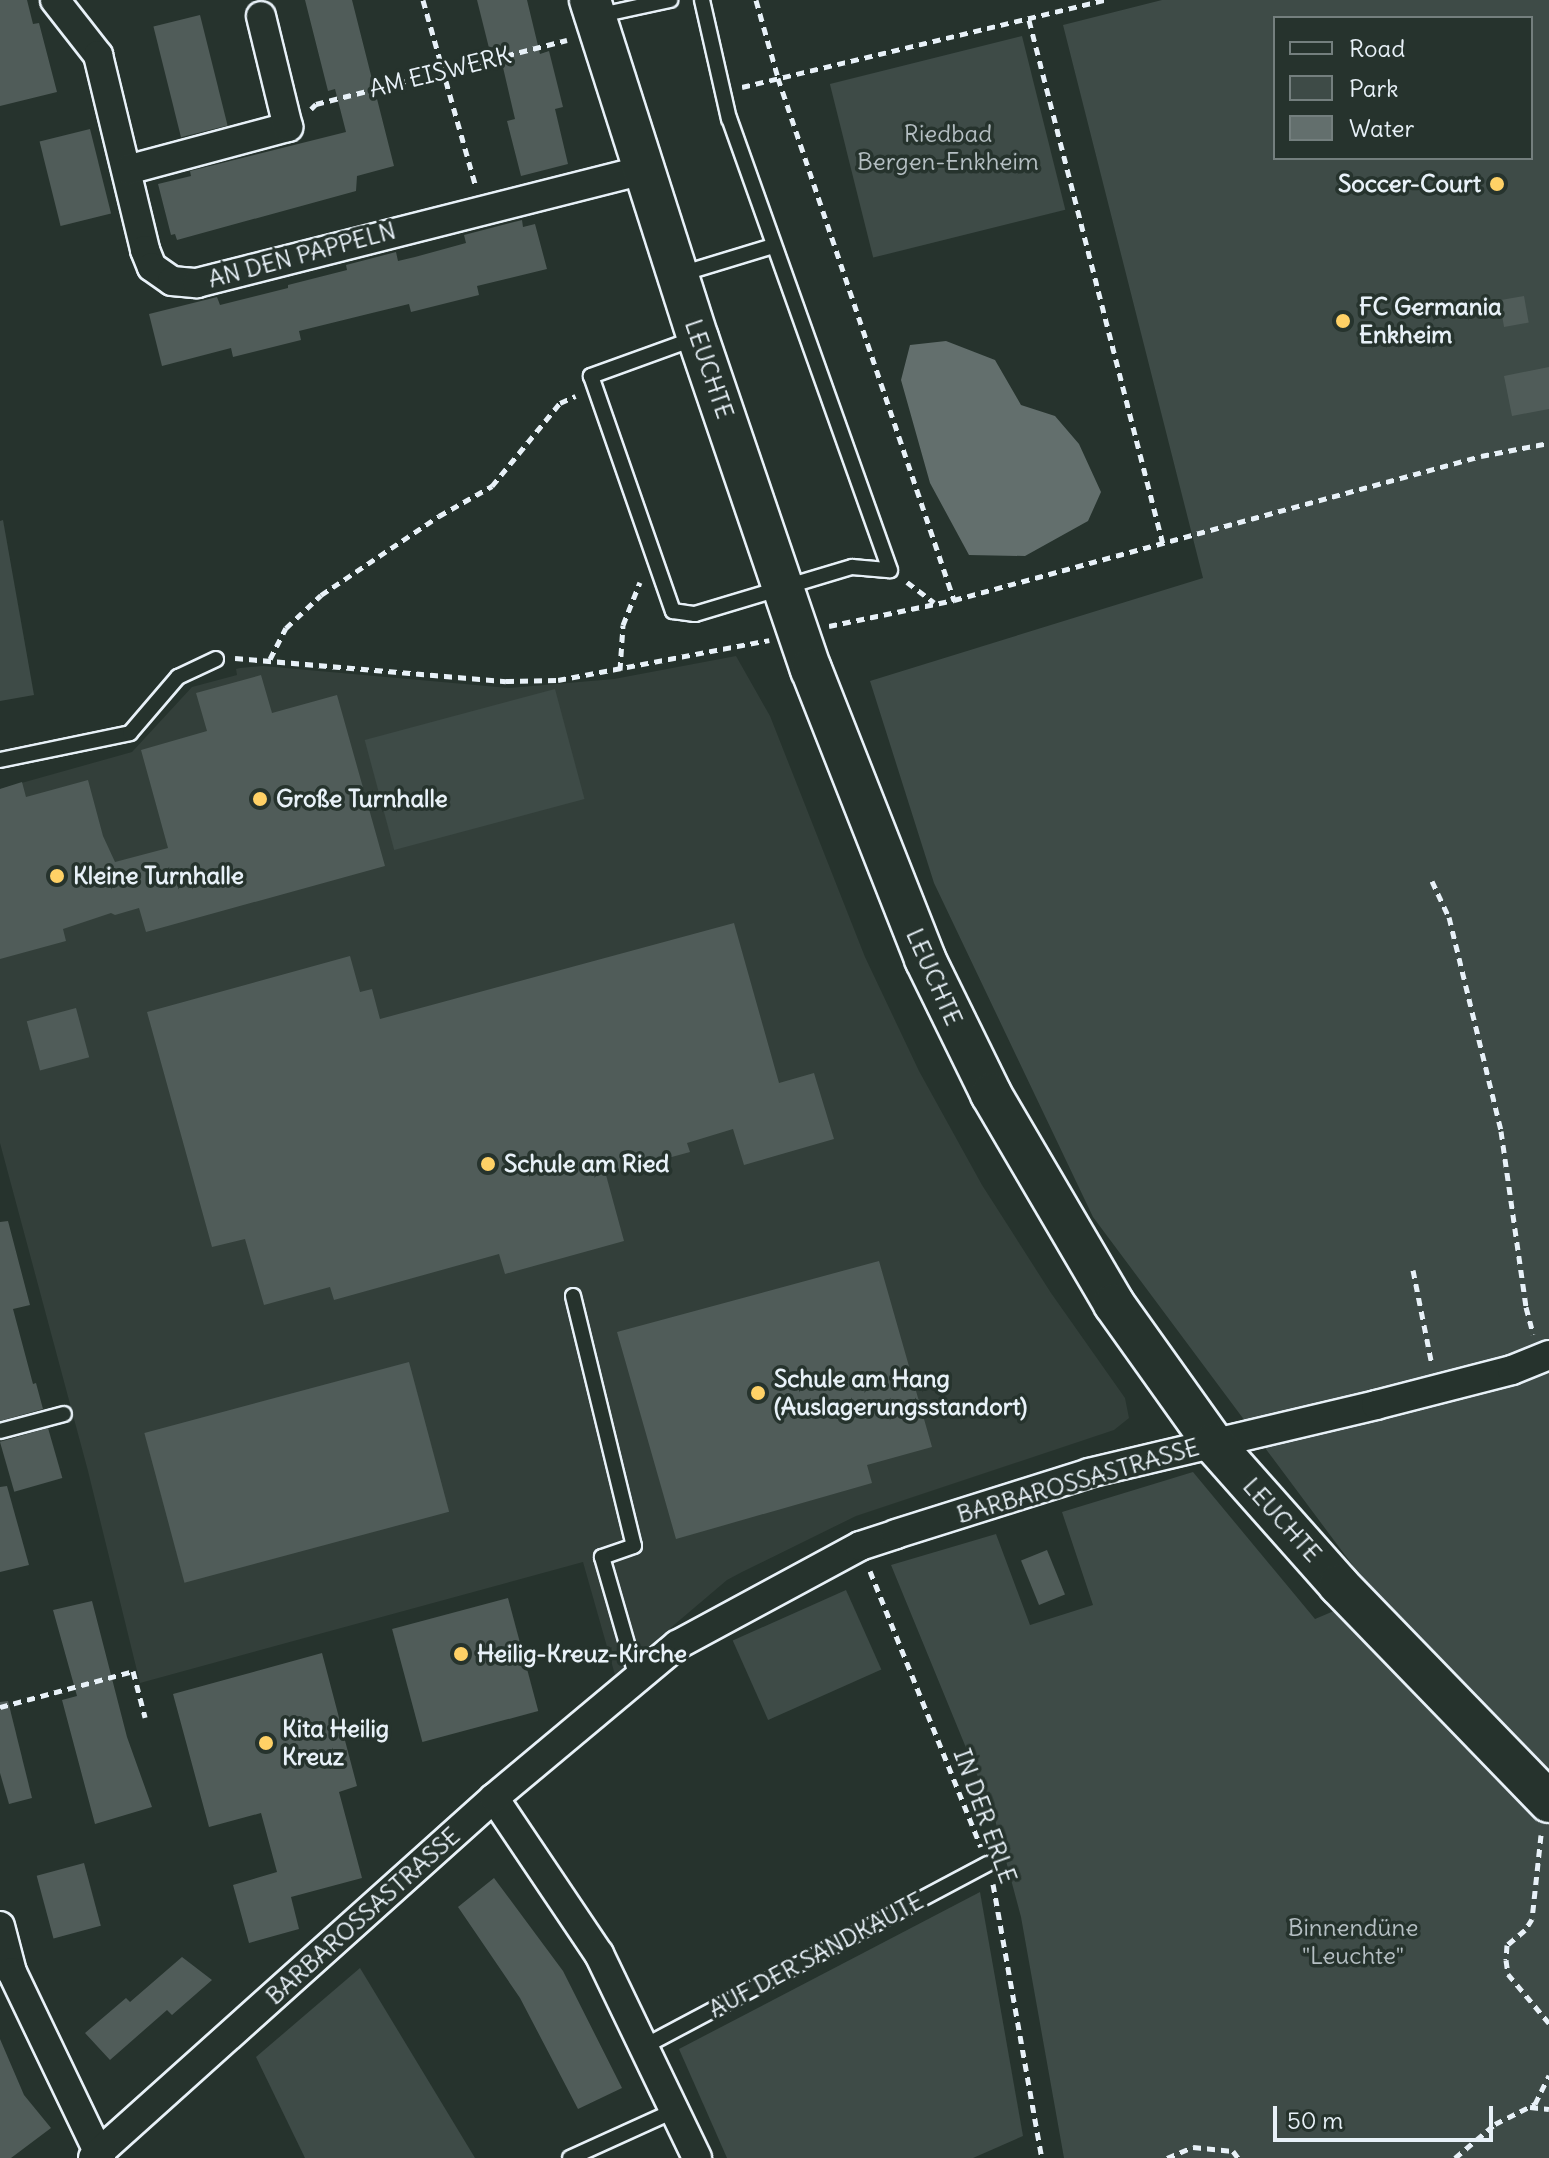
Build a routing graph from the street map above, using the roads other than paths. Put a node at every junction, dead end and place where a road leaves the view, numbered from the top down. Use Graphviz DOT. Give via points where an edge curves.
graph roads {
  1 [pos="55,0"];
  2 [pos="670,0"];
  3 [pos="702,0"];
  4 [pos="261,16"];
  5 [pos="595,16"];
  6 [pos="127,170"];
  7 [pos="642,170"];
  8 [pos="773,246"];
  9 [pos="677,275"];
  10 [pos="698,338"];
  11 [pos="783,588"];
  12 [pos="216,659"];
  13 [pos="0,760"];
  14 [pos="573,1296"];
  15 [pos="1544,1357"];
  16 [pos="64,1414"];
  17 [pos="0,1431"];
  18 [pos="1214,1444"];
  19 [pos="637,1678"];
  20 [pos="494,1798"];
  21 [pos="1546,1814"];
  22 [pos="988,1864"];
  23 [pos="0,1926"];
  24 [pos="645,2046"];
  25 [pos="676,2110"];
  26 [pos="98,2156"];
  27 [pos="570,2158"];
  28 [pos="697,2158"];
  1 -- 6 [label="street, AN DEN PAPPELN" via="98,55"];
  2 -- 5 [label="lane"];
  3 -- 8 [label="lane" via="721,92"];
  4 -- 6 [label="street" via="288,127"];
  5 -- 7 [label="street, LEUCHTE"];
  6 -- 7 [label="street, AN DEN PAPPELN" via="152,267 183,284"];
  7 -- 9 [label="street, LEUCHTE"];
  8 -- 9 [label="lane"];
  8 -- 11 [label="lane" via="890,570 852,567"];
  9 -- 10 [label="street, LEUCHTE"];
  10 -- 11 [label="street, LEUCHTE"];
  10 -- 11 [label="lane" via="591,376 594,387 673,611 682,615"];
  11 -- 18 [label="street, LEUCHTE" via="863,804 951,1016 1041,1186 1114,1304"];
  12 -- 13 [label="lane" via="178,677 130,733"];
  14 -- 19 [label="lane" via="634,1546 602,1557"];
  15 -- 18 [label="street, BARBAROSSASTRASSE"];
  16 -- 17 [label="lane"];
  18 -- 19 [label="street, BARBAROSSASTRASSE" via="1089,1473 860,1546 677,1645"];
  18 -- 21 [label="street, LEUCHTE"];
  19 -- 20 [label="street, BARBAROSSASTRASSE"];
  20 -- 24 [label="street" via="599,1954"];
  20 -- 26 [label="street, BARBAROSSASTRASSE"];
  22 -- 24 [label="lane, AUF DER SANDKAUTE"];
  23 -- 26 [label="street" via="12,1972"];
  24 -- 25 [label="street"];
  25 -- 27 [label="lane"];
  25 -- 28 [label="street"];
}
